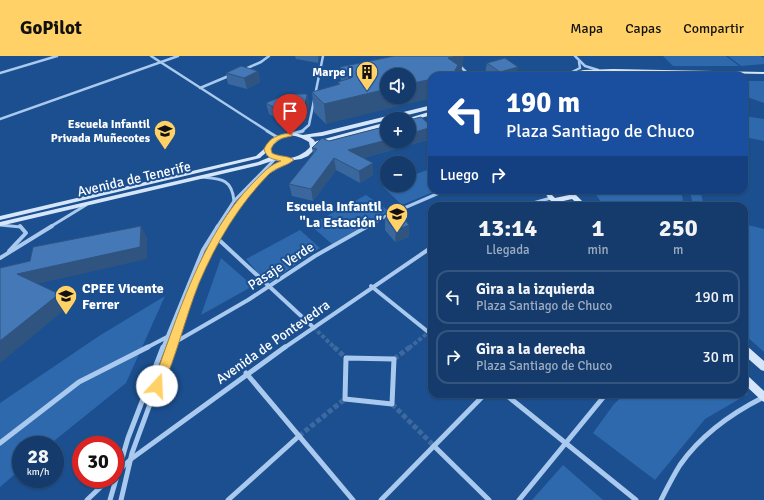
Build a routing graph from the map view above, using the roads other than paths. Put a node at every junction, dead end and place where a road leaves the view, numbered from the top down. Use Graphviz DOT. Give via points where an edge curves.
graph roads {
  1 [pos="57,56"];
  2 [pos="151,56"];
  3 [pos="178,56"];
  4 [pos="269,56"];
  5 [pos="323,56"];
  6 [pos="575,56"];
  7 [pos="455,61"];
  8 [pos="161,62"];
  9 [pos="579,62"];
  10 [pos="242,70"];
  11 [pos="598,70"];
  12 [pos="466,72"];
  13 [pos="573,72"];
  14 [pos="584,72"];
  15 [pos="709,72"];
  16 [pos="0,73"];
  17 [pos="235,73"];
  18 [pos="748,73"];
  19 [pos="764,73"];
  20 [pos="748,76"];
  21 [pos="764,77"];
  22 [pos="200,88"];
  23 [pos="428,108"];
  24 [pos="428,114"];
  25 [pos="416,117"];
  26 [pos="0,119"];
  27 [pos="380,126"];
  28 [pos="290,135"];
  29 [pos="304,136"];
  30 [pos="277,137"];
  31 [pos="313,147"];
  32 [pos="267,149"];
  33 [pos="275,158"];
  34 [pos="290,160"];
  35 [pos="198,177"];
  36 [pos="437,194"];
  37 [pos="550,195"];
  38 [pos="572,196"];
  39 [pos="234,201"];
  40 [pos="532,202"];
  41 [pos="579,202"];
  42 [pos="88,204"];
  43 [pos="0,218"];
  44 [pos="0,224"];
  45 [pos="218,239"];
  46 [pos="428,249"];
  47 [pos="5,255"];
  48 [pos="0,258"];
  49 [pos="371,286"];
  50 [pos="270,287"];
  51 [pos="313,327"];
  52 [pos="428,330"];
  53 [pos="168,337"];
  54 [pos="172,344"];
  55 [pos="748,353"];
  56 [pos="764,367"];
  57 [pos="246,374"];
  58 [pos="748,382"];
  59 [pos="764,397"];
  60 [pos="481,398"];
  61 [pos="510,398"];
  62 [pos="603,398"];
  63 [pos="345,399"];
  64 [pos="299,436"];
  65 [pos="0,443"];
  66 [pos="566,443"];
  67 [pos="434,446"];
  68 [pos="124,450"];
  69 [pos="131,459"];
  70 [pos="124,466"];
  71 [pos="100,488"];
  72 [pos="113,488"];
  73 [pos="87,500"];
  74 [pos="110,500"];
  75 [pos="121,500"];
  76 [pos="228,500"];
  77 [pos="352,500"];
  78 [pos="381,500"];
  79 [pos="489,500"];
  80 [pos="519,500"];
  81 [pos="636,500"];
  82 [pos="661,500"];
  1 -- 16 [label="street"];
  2 -- 8 [label="street"];
  3 -- 8 [label="street"];
  4 -- 10 [label="street" via="262,62"];
  5 -- 28 [label="street" via="309,125 299,133"];
  6 -- 9 [label="street"];
  7 -- 12 [label="street"];
  8 -- 22 [label="street"];
  8 -- 26 [label="street"];
  9 -- 11 [label="street" via="587,68"];
  9 -- 13 [label="street" via="580,68"];
  11 -- 14 [label="main road"];
  11 -- 15 [label="main road"];
  17 -- 22 [label="street"];
  18 -- 19 [label="main road"];
  20 -- 21 [label="main road"];
  22 -- 30 [label="street"];
  23 -- 29 [label="main road" via="322,134"];
  24 -- 25 [label="main road"];
  27 -- 31 [label="main road" via="326,140"];
  28 -- 29 [label="main road"];
  28 -- 30 [label="main road"];
  29 -- 31 [label="main road" via="312,140"];
  30 -- 32 [label="main road, Avenida de Tenerife"];
  31 -- 34 [label="main road" via="306,155"];
  32 -- 33 [label="main road"];
  32 -- 43 [label="main road, Avenida de Tenerife" via="258,157"];
  33 -- 34 [label="main road"];
  33 -- 35 [label="main road, Avenida de Tenerife"];
  33 -- 39 [label="street"];
  34 -- 45 [label="street" via="269,170 252,188 236,208"];
  35 -- 39 [label="street" via="228,182 232,187"];
  35 -- 42 [label="main road, Avenida de Tenerife"];
  36 -- 50 [label="street, Pasaje Verde" via="382,219 315,256"];
  37 -- 38 [label="main road" via="566,199"];
  37 -- 40 [label="street"];
  38 -- 41 [label="main road"];
  39 -- 53 [label="street" via="203,250"];
  42 -- 44 [label="main road, Avenida de Tenerife"];
  42 -- 47 [label="street"];
  44 -- 47 [label="street" via="20,226 26,233"];
  45 -- 50 [label="street"];
  45 -- 54 [label="street" via="194,284"];
  46 -- 49 [label="street, Avenida de Pontevedra"];
  47 -- 48 [label="street"];
  49 -- 51 [label="street, Avenida de Pontevedra"];
  49 -- 52 [label="street"];
  50 -- 51 [label="street"];
  50 -- 54 [label="street, Pasaje Verde"];
  51 -- 57 [label="street, Avenida de Pontevedra"];
  53 -- 65 [label="street" via="79,382"];
  53 -- 68 [label="street"];
  54 -- 69 [label="street"];
  55 -- 56 [label="main road"];
  57 -- 64 [label="street"];
  57 -- 69 [label="street, Avenida de Pontevedra"];
  58 -- 59 [label="main road"];
  59 -- 82 [label="street" via="741,408 712,430 683,460"];
  60 -- 67 [label="street"];
  61 -- 66 [label="street"];
  62 -- 66 [label="street"];
  63 -- 63 [label="street" via="392,404 394,359 346,358"];
  64 -- 76 [label="street"];
  64 -- 77 [label="street"];
  66 -- 80 [label="street"];
  66 -- 81 [label="street"];
  67 -- 78 [label="street"];
  67 -- 79 [label="street"];
  69 -- 70 [label="street, Avenida de Pontevedra"];
  69 -- 75 [label="street"];
  71 -- 73 [label="street"];
  72 -- 74 [label="street"];
}
